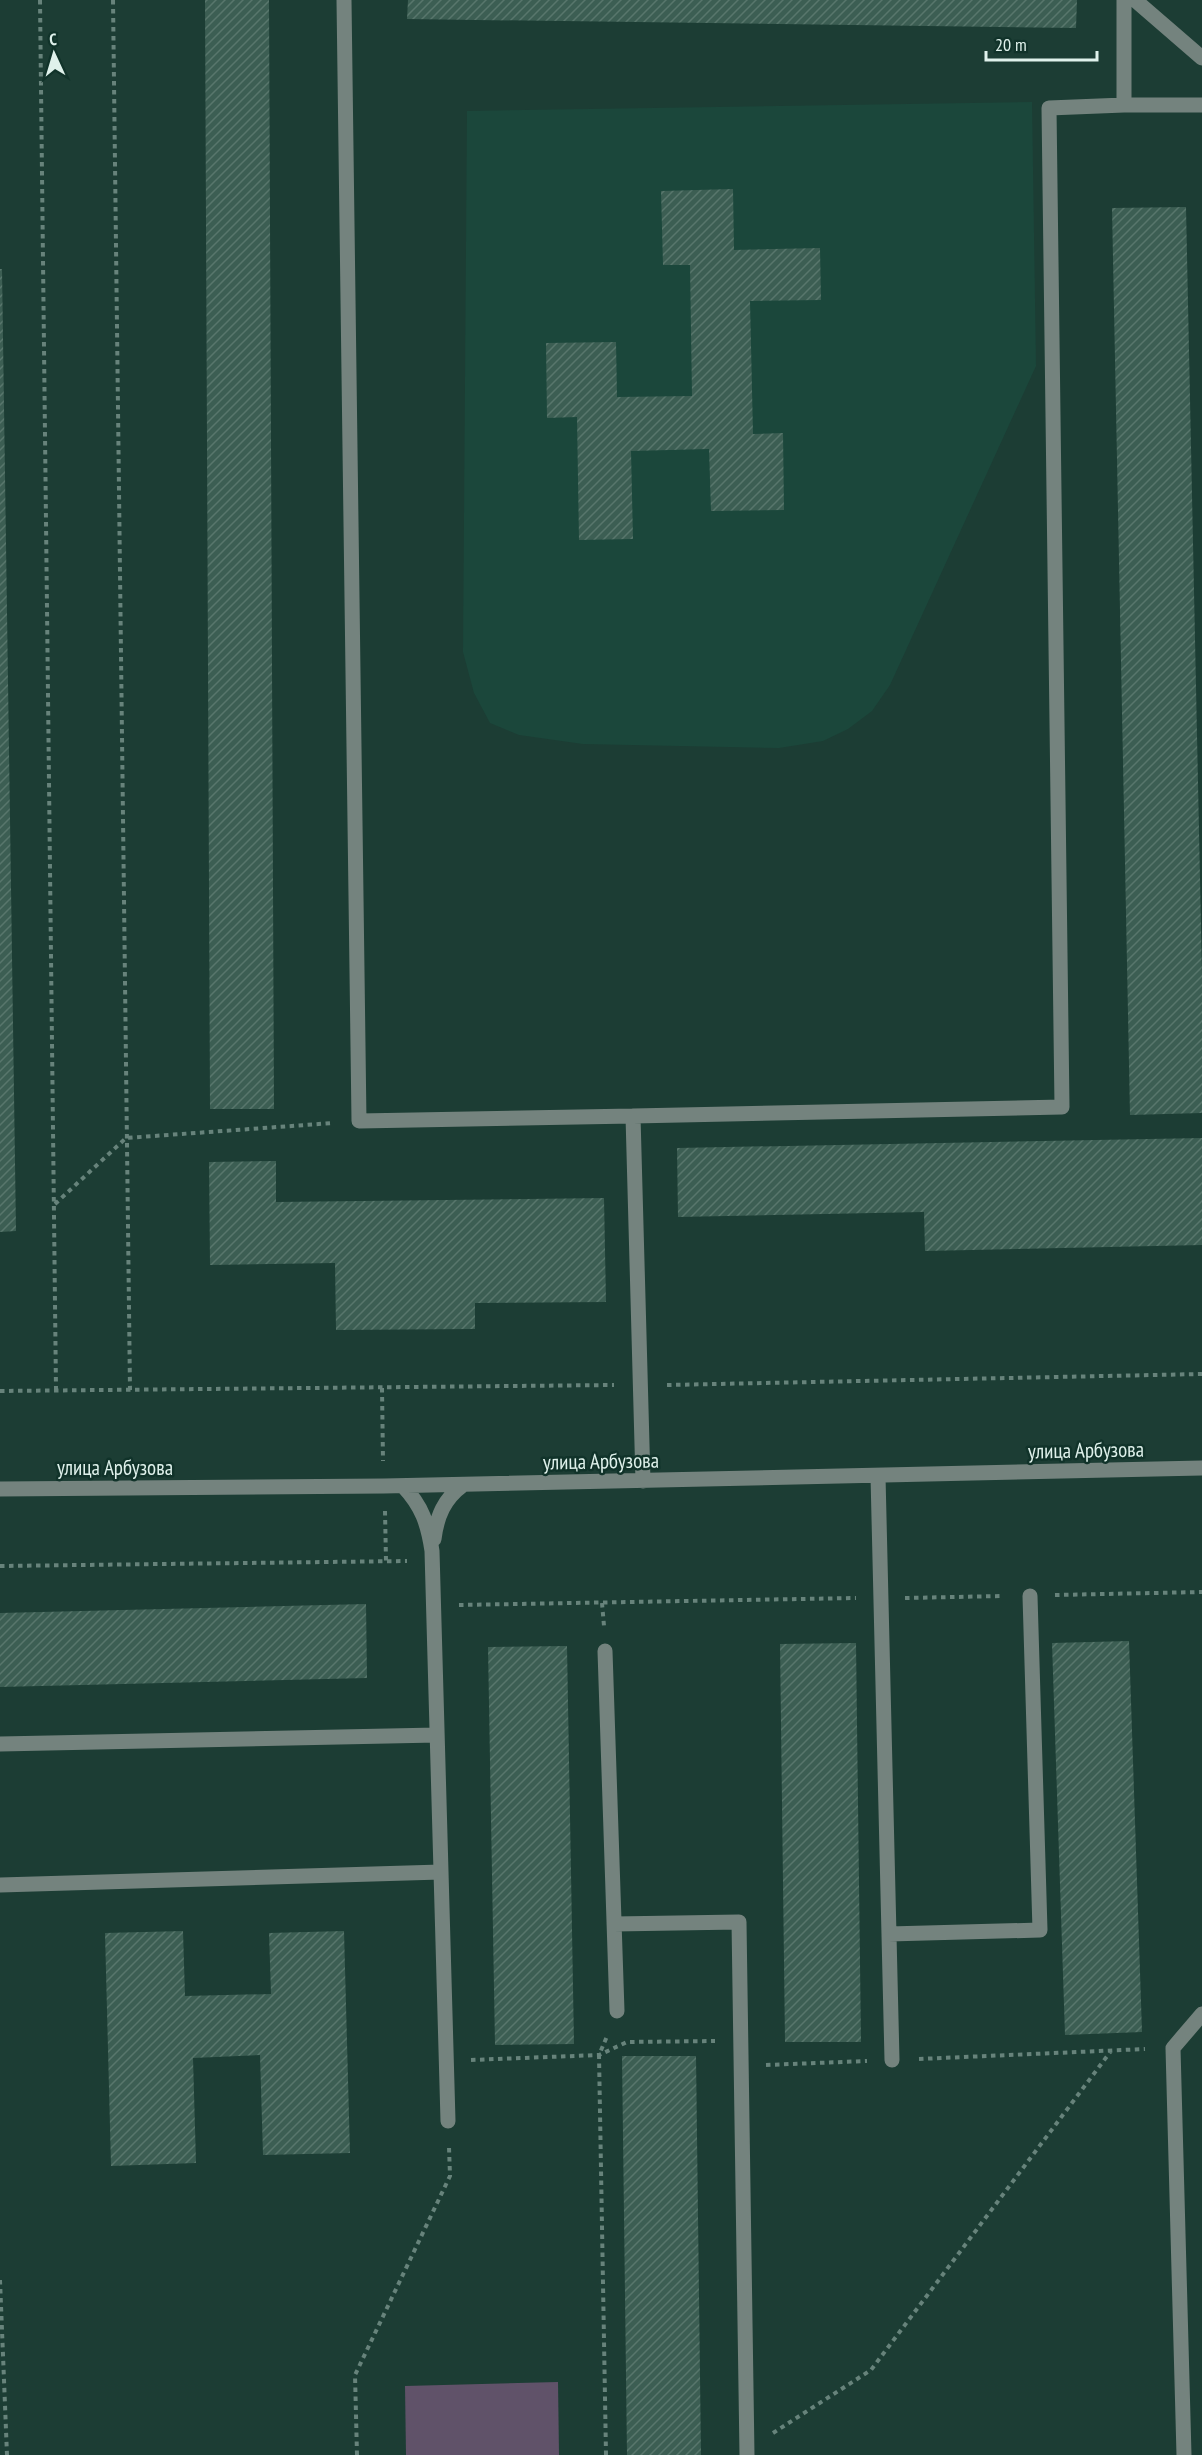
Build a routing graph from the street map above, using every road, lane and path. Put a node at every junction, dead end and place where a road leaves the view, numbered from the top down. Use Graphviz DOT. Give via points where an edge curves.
graph roads {
  1 [pos="40,0"];
  2 [pos="113,0"];
  3 [pos="344,0"];
  4 [pos="1124,0"];
  5 [pos="1135,0"];
  6 [pos="1202,58"];
  7 [pos="1125,105"];
  8 [pos="1202,105"];
  9 [pos="633,1116"];
  10 [pos="359,1122"];
  11 [pos="126,1138"];
  12 [pos="54,1204"];
  13 [pos="1202,1374"];
  14 [pos="640,1385"];
  15 [pos="56,1390"];
  16 [pos="130,1390"];
  17 [pos="0,1391"];
  18 [pos="1202,1468"];
  19 [pos="878,1476"];
  20 [pos="643,1481"];
  21 [pos="463,1485"];
  22 [pos="403,1486"];
  23 [pos="0,1489"];
  24 [pos="433,1556"];
  25 [pos="0,1566"];
  26 [pos="1202,1592"];
  27 [pos="1030,1596"];
  28 [pos="882,1598"];
  29 [pos="434,1605"];
  30 [pos="606,1651"];
  31 [pos="437,1735"];
  32 [pos="0,1744"];
  33 [pos="441,1872"];
  34 [pos="0,1885"];
  35 [pos="614,1924"];
  36 [pos="889,1934"];
  37 [pos="617,2011"];
  38 [pos="1202,2014"];
  39 [pos="1173,2048"];
  40 [pos="1111,2051"];
  41 [pos="599,2055"];
  42 [pos="892,2060"];
  43 [pos="446,2061"];
  44 [pos="741,2066"];
  45 [pos="448,2121"];
  46 [pos="0,2280"];
  47 [pos="747,2452"];
  48 [pos="7,2455"];
  49 [pos="357,2455"];
  50 [pos="606,2455"];
  51 [pos="1184,2455"];
  1 -- 12 [label="path"];
  2 -- 11 [label="path"];
  3 -- 10 [label="street"];
  4 -- 7 [label="street"];
  5 -- 6 [label="street"];
  7 -- 8 [label="street"];
  7 -- 9 [label="street" via="1049,108 1062,1107"];
  9 -- 10 [label="street"];
  9 -- 14 [label="street"];
  10 -- 11 [label="path"];
  11 -- 12 [label="path"];
  11 -- 16 [label="path"];
  12 -- 15 [label="path"];
  13 -- 14 [label="path"];
  14 -- 16 [label="path"];
  14 -- 20 [label="street"];
  15 -- 16 [label="path"];
  15 -- 17 [label="path"];
  18 -- 19 [label="street, улица Арбузова"];
  19 -- 20 [label="street, улица Арбузова"];
  19 -- 28 [label="street"];
  20 -- 21 [label="street, улица Арбузова"];
  21 -- 22 [label="street, улица Арбузова"];
  21 -- 24 [label="street" via="449,1496 439,1514"];
  22 -- 23 [label="street, улица Арбузова"];
  22 -- 24 [label="street" via="423,1513"];
  24 -- 25 [label="path"];
  24 -- 29 [label="street"];
  26 -- 27 [label="path"];
  27 -- 28 [label="path"];
  27 -- 36 [label="street" via="1040,1930"];
  28 -- 29 [label="path"];
  28 -- 36 [label="street"];
  29 -- 31 [label="street"];
  30 -- 35 [label="street"];
  31 -- 32 [label="street"];
  31 -- 33 [label="street"];
  33 -- 34 [label="street"];
  33 -- 43 [label="street"];
  35 -- 37 [label="street"];
  35 -- 44 [label="street" via="739,1922"];
  36 -- 42 [label="street"];
  37 -- 41 [label="path"];
  38 -- 39 [label="street"];
  39 -- 40 [label="path"];
  39 -- 51 [label="street"];
  40 -- 42 [label="path"];
  40 -- 47 [label="path" via="871,2370"];
  41 -- 43 [label="path"];
  41 -- 44 [label="path" via="627,2042 715,2040"];
  41 -- 50 [label="path"];
  42 -- 44 [label="path"];
  43 -- 45 [label="street"];
  44 -- 47 [label="street"];
  45 -- 49 [label="path" via="450,2176 355,2375"];
  46 -- 48 [label="path"];
}
